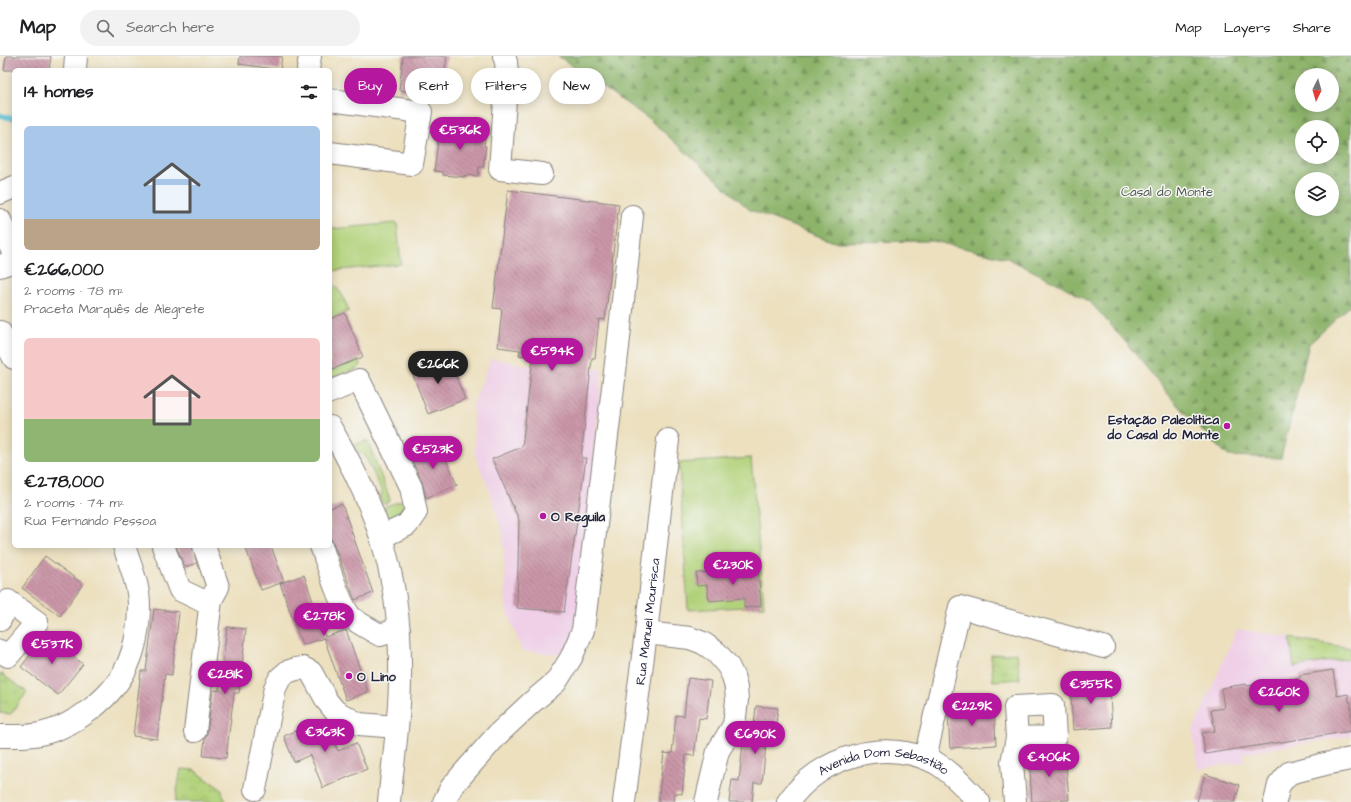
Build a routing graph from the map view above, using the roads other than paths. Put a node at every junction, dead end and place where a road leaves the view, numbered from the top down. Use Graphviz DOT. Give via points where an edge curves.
graph roads {
  1 [pos="76,56"];
  2 [pos="310,56"];
  3 [pos="504,56"];
  4 [pos="74,68"];
  5 [pos="308,68"];
  6 [pos="332,100"];
  7 [pos="332,153"];
  8 [pos="542,174"];
  9 [pos="12,189"];
  10 [pos="0,193"];
  11 [pos="632,216"];
  12 [pos="0,220"];
  13 [pos="12,254"];
  14 [pos="0,266"];
  15 [pos="0,332"];
  16 [pos="12,354"];
  17 [pos="332,391"];
  18 [pos="332,431"];
  19 [pos="668,440"];
  20 [pos="381,537"];
  21 [pos="125,548"];
  22 [pos="164,548"];
  23 [pos="205,548"];
  24 [pos="322,548"];
  25 [pos="211,600"];
  26 [pos="0,620"];
  27 [pos="399,630"];
  28 [pos="646,633"];
  29 [pos="1103,647"];
  30 [pos="0,651"];
  31 [pos="397,727"];
  32 [pos="195,732"];
  33 [pos="0,736"];
  34 [pos="1017,738"];
  35 [pos="925,758"];
  36 [pos="1351,759"];
  37 [pos="255,789"];
  38 [pos="389,802"];
  39 [pos="444,802"];
  40 [pos="624,802"];
  41 [pos="706,802"];
  42 [pos="788,802"];
  43 [pos="979,802"];
  44 [pos="1015,802"];
  45 [pos="1275,802"];
  1 -- 4 [label="street"];
  2 -- 5 [label="street"];
  3 -- 8 [label="street" via="507,74 500,169"];
  6 -- 7 [label="street" via="420,112 412,164"];
  9 -- 10 [label="street"];
  11 -- 39 [label="street" via="583,630 571,658 556,682 498,734 451,788"];
  12 -- 13 [label="street"];
  13 -- 14 [label="street"];
  15 -- 16 [label="street"];
  17 -- 20 [label="street" via="359,380 411,487 416,512 407,525"];
  18 -- 20 [label="street" via="366,497"];
  19 -- 28 [label="street, Rua Manuel Mourisca"];
  20 -- 27 [label="street" via="394,592"];
  21 -- 33 [label="street" via="136,582 139,604 136,640 120,680 82,717 61,728 40,734"];
  22 -- 25 [label="street" via="180,590 201,600"];
  23 -- 25 [label="street" via="218,587"];
  24 -- 27 [label="street" via="344,607 351,616 380,635"];
  25 -- 32 [label="street"];
  26 -- 30 [label="street" via="8,601 37,622 8,656"];
  27 -- 31 [label="street" via="400,679"];
  28 -- 40 [label="street, Rua Manuel Mourisca"];
  28 -- 41 [label="street" via="690,638 703,643 716,652 733,676 737,700 734,725 718,751"];
  29 -- 35 [label="street" via="960,607"];
  31 -- 37 [label="street" via="359,724 335,711 311,672 296,668 280,678 274,688"];
  31 -- 38 [label="street"];
  34 -- 44 [label="street" via="1012,762"];
  35 -- 42 [label="street, Avenida Dom Sebastião" via="877,751 845,758 816,773 796,790"];
  35 -- 43 [label="street, Avenida Dom Sebastião" via="951,773"];
  36 -- 45 [label="street" via="1289,773 1279,785"];
}
